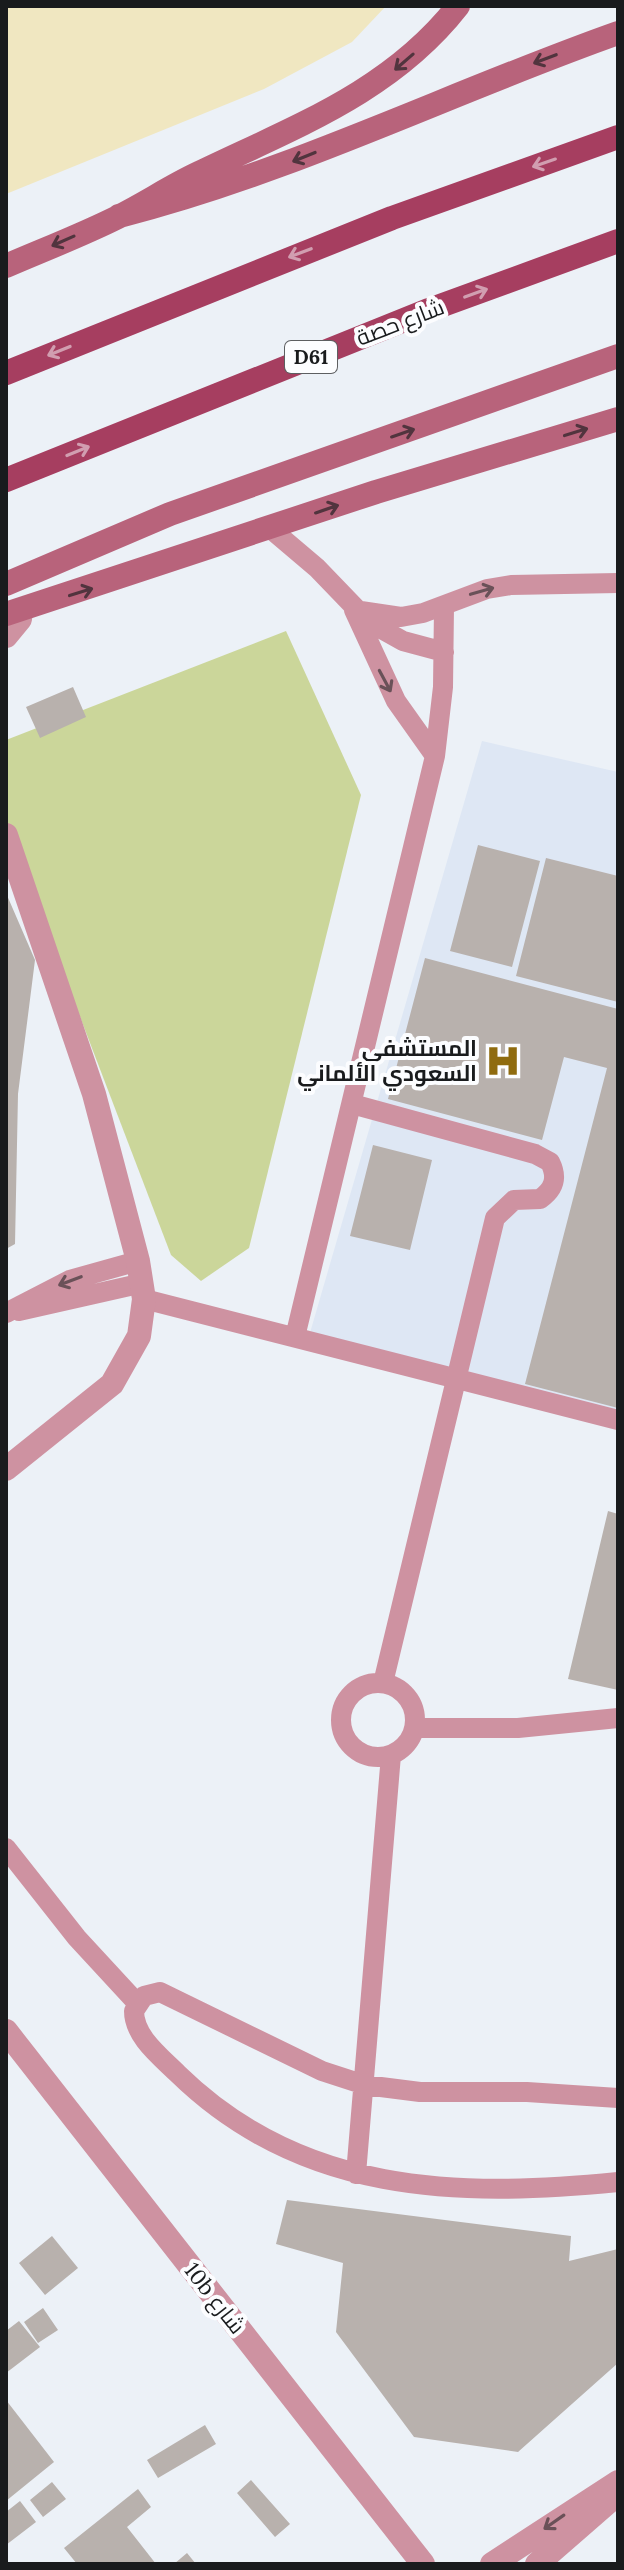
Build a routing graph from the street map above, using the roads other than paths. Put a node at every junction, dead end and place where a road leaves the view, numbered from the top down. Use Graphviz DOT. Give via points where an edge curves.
graph roads {
  1 [pos="458,6"];
  2 [pos="618,33"];
  3 [pos="618,137"];
  4 [pos="119,216"];
  5 [pos="618,241"];
  6 [pos="6,266"];
  7 [pos="618,356"];
  8 [pos="618,366"];
  9 [pos="6,373"];
  10 [pos="557,380"];
  11 [pos="618,419"];
  12 [pos="6,480"];
  13 [pos="271,529"];
  14 [pos="618,583"];
  15 [pos="6,584"];
  16 [pos="444,607"];
  17 [pos="354,610"];
  18 [pos="13,612"];
  19 [pos="6,636"];
  20 [pos="444,652"];
  21 [pos="435,756"];
  22 [pos="6,835"];
  23 [pos="352,1104"];
  24 [pos="142,1281"];
  25 [pos="7,1313"];
  26 [pos="295,1337"];
  27 [pos="455,1379"];
  28 [pos="618,1420"];
  29 [pos="6,1469"];
  30 [pos="383,1683"];
  31 [pos="618,1718"];
  32 [pos="414,1728"];
  33 [pos="391,1755"];
  34 [pos="6,1848"];
  35 [pos="137,2003"];
  36 [pos="6,2031"];
  37 [pos="365,2085"];
  38 [pos="618,2098"];
  39 [pos="356,2174"];
  40 [pos="618,2182"];
  41 [pos="618,2482"];
  42 [pos="618,2492"];
  43 [pos="423,2564"];
  44 [pos="492,2564"];
  45 [pos="537,2564"];
  1 -- 4 [label="main road, one-way" via="400,67 355,98"];
  2 -- 4 [label="main road, one-way" via="264,173"];
  3 -- 9 [label="main road, one-way" via="365,228"];
  4 -- 6 [label="main road, one-way"];
  12 -- 5 [label="main road, شارع حصة / D61, one-way" via="401,321"];
  7 -- 10 [label="main road"];
  8 -- 10 [label="main road"];
  15 -- 10 [label="main road, one-way" via="170,514"];
  13 -- 11 [label="main road, one-way"];
  13 -- 17 [label="lane" via="317,568"];
  18 -- 13 [label="main road, one-way"];
  16 -- 14 [label="lane, one-way" via="511,585"];
  16 -- 17 [label="lane" via="401,617"];
  16 -- 20 [label="lane"];
  17 -- 20 [label="lane" via="394,637"];
  17 -- 21 [label="lane, one-way" via="396,701"];
  18 -- 19 [label="street" via="20,619"];
  20 -- 21 [label="lane"];
  21 -- 23 [label="lane"];
  22 -- 24 [label="street" via="94,1094"];
  23 -- 26 [label="lane"];
  23 -- 27 [label="lane" via="535,1154 554,1170 547,1194 514,1200 495,1218"];
  24 -- 25 [label="lane" via="70,1280"];
  24 -- 26 [label="lane"];
  24 -- 29 [label="street" via="136,1344 112,1384"];
  26 -- 27 [label="lane"];
  27 -- 28 [label="lane"];
  27 -- 30 [label="lane"];
  30 -- 32 [label="lane" via="412,1704"];
  30 -- 33 [label="lane" via="350,1695 341,1718 347,1741 356,1750 379,1758"];
  31 -- 32 [label="lane" via="518,1728"];
  32 -- 33 [label="lane" via="410,1740"];
  33 -- 37 [label="lane"];
  34 -- 35 [label="lane"];
  35 -- 37 [label="lane" via="152,1993 169,1995 322,2071"];
  35 -- 39 [label="lane" via="134,2020 142,2037 196,2092 281,2149"];
  36 -- 43 [label="street, 10b شارع"];
  37 -- 38 [label="lane" via="420,2092"];
  37 -- 39 [label="lane"];
  39 -- 40 [label="lane" via="432,2185 525,2188"];
  41 -- 44 [label="street, one-way"];
  42 -- 45 [label="street"];
}
